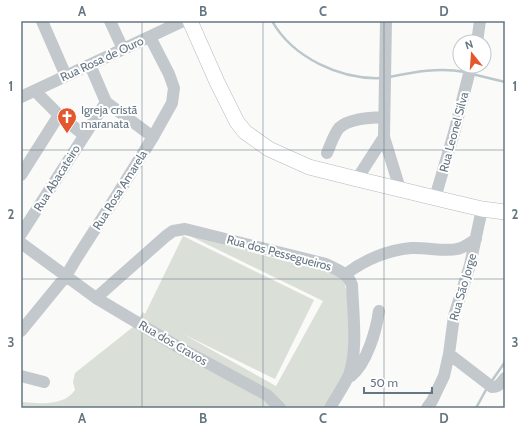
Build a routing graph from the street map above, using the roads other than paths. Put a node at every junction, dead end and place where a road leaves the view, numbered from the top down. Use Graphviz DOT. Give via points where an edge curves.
graph roads {
  1 [pos="42,21"];
  2 [pos="110,21"];
  3 [pos="183,21"];
  4 [pos="190,21"];
  5 [pos="386,21"];
  6 [pos="480,21"];
  7 [pos="479,34"];
  8 [pos="150,37"];
  9 [pos="123,49"];
  10 [pos="90,65"];
  11 [pos="469,74"];
  12 [pos="66,76"];
  13 [pos="35,91"];
  14 [pos="21,97"];
  15 [pos="106,102"];
  16 [pos="59,115"];
  17 [pos="384,117"];
  18 [pos="84,135"];
  19 [pos="153,137"];
  20 [pos="384,137"];
  21 [pos="327,153"];
  22 [pos="21,175"];
  23 [pos="358,179"];
  24 [pos="400,189"];
  25 [pos="435,198"];
  26 [pos="482,209"];
  27 [pos="505,212"];
  28 [pos="21,234"];
  29 [pos="476,239"];
  30 [pos="21,243"];
  31 [pos="346,274"];
  32 [pos="66,276"];
  33 [pos="96,298"];
  34 [pos="379,311"];
  35 [pos="21,331"];
  36 [pos="449,354"];
  37 [pos="21,376"];
  38 [pos="505,378"];
  39 [pos="347,379"];
  40 [pos="44,382"];
  41 [pos="280,408"];
  42 [pos="330,408"];
  43 [pos="426,408"];
  1 -- 12 [label="street"];
  2 -- 9 [label="street"];
  3 -- 8 [label="street, Rua Rosa de Ouro"];
  4 -- 23 [label="main road" via="231,111 246,132 269,149 310,167"];
  5 -- 17 [label="street"];
  6 -- 7 [label="street"];
  8 -- 9 [label="street, Rua Rosa de Ouro"];
  8 -- 19 [label="street, Rua Rosa Amarela" via="174,88 172,103"];
  9 -- 10 [label="street, Rua Rosa de Ouro"];
  10 -- 12 [label="street, Rua Rosa de Ouro"];
  10 -- 15 [label="street"];
  11 -- 25 [label="street, Rua Leonel Silva"];
  12 -- 13 [label="street, Rua Rosa de Ouro"];
  13 -- 14 [label="street, Rua Rosa de Ouro"];
  13 -- 16 [label="street"];
  15 -- 18 [label="street, Rua Abacateiro"];
  15 -- 19 [label="street"];
  16 -- 18 [label="street"];
  16 -- 22 [label="street"];
  17 -- 20 [label="street"];
  17 -- 21 [label="street" via="345,125 339,129"];
  18 -- 28 [label="street, Rua Abacateiro"];
  19 -- 32 [label="street, Rua Rosa Amarela"];
  20 -- 23 [label="street"];
  20 -- 24 [label="street"];
  23 -- 24 [label="main road"];
  24 -- 25 [label="main road"];
  25 -- 26 [label="main road"];
  26 -- 27 [label="main road"];
  26 -- 29 [label="street, Rua São Jorge"];
  29 -- 31 [label="street" via="457,250 398,250 355,266"];
  29 -- 36 [label="street, Rua São Jorge" via="454,316"];
  30 -- 32 [label="street, Rua dos Cravos"];
  31 -- 33 [label="street, Rua dos Pessegueiros" via="326,264 179,229 166,236"];
  31 -- 39 [label="street, Rua dos Pessegueiros" via="352,285 354,350"];
  32 -- 33 [label="street, Rua dos Cravos"];
  32 -- 35 [label="street, Rua Rosa Amarela"];
  33 -- 41 [label="street, Rua dos Cravos" via="180,348 267,395"];
  34 -- 39 [label="street" via="370,346 353,374"];
  36 -- 38 [label="street" via="492,386 497,387"];
  36 -- 43 [label="street, Rua São Jorge" via="444,376"];
  37 -- 40 [label="street"];
  39 -- 42 [label="street, Rua dos Pessegueiros"];
}
